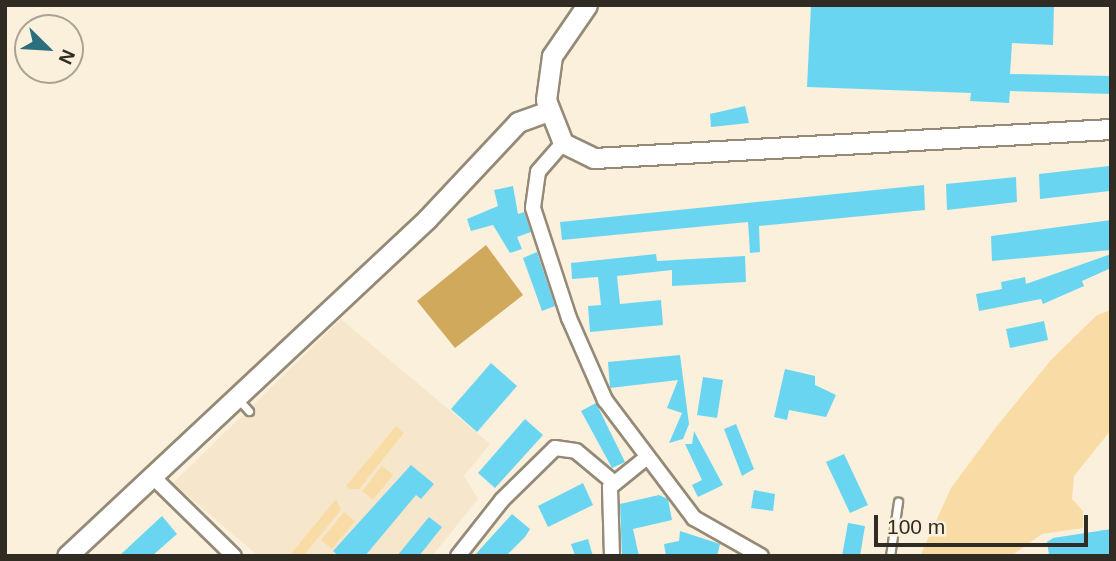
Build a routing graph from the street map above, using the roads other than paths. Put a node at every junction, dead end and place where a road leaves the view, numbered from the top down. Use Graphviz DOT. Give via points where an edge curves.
graph roads {
  1 [pos="587,5"];
  2 [pos="548,111"];
  3 [pos="1111,129"];
  4 [pos="564,143"];
  5 [pos="646,458"];
  6 [pos="153,477"];
  7 [pos="612,481"];
  8 [pos="898,502"];
  9 [pos="67,556"];
  10 [pos="234,556"];
  11 [pos="458,556"];
  12 [pos="612,556"];
  13 [pos="761,556"];
  14 [pos="890,556"];
  1 -- 2 [label="street" via="552,56"];
  2 -- 4 [label="street"];
  2 -- 6 [label="street" via="519,122 244,405"];
  3 -- 4 [label="street" via="610,160"];
  4 -- 5 [label="street" via="533,183 541,239 605,400"];
  5 -- 7 [label="street"];
  5 -- 13 [label="street" via="694,518"];
  6 -- 9 [label="street"];
  6 -- 10 [label="street"];
  7 -- 11 [label="street" via="585,456 555,448 502,500"];
  7 -- 12 [label="street" via="607,524"];
  8 -- 14 [label="lane"];
}
